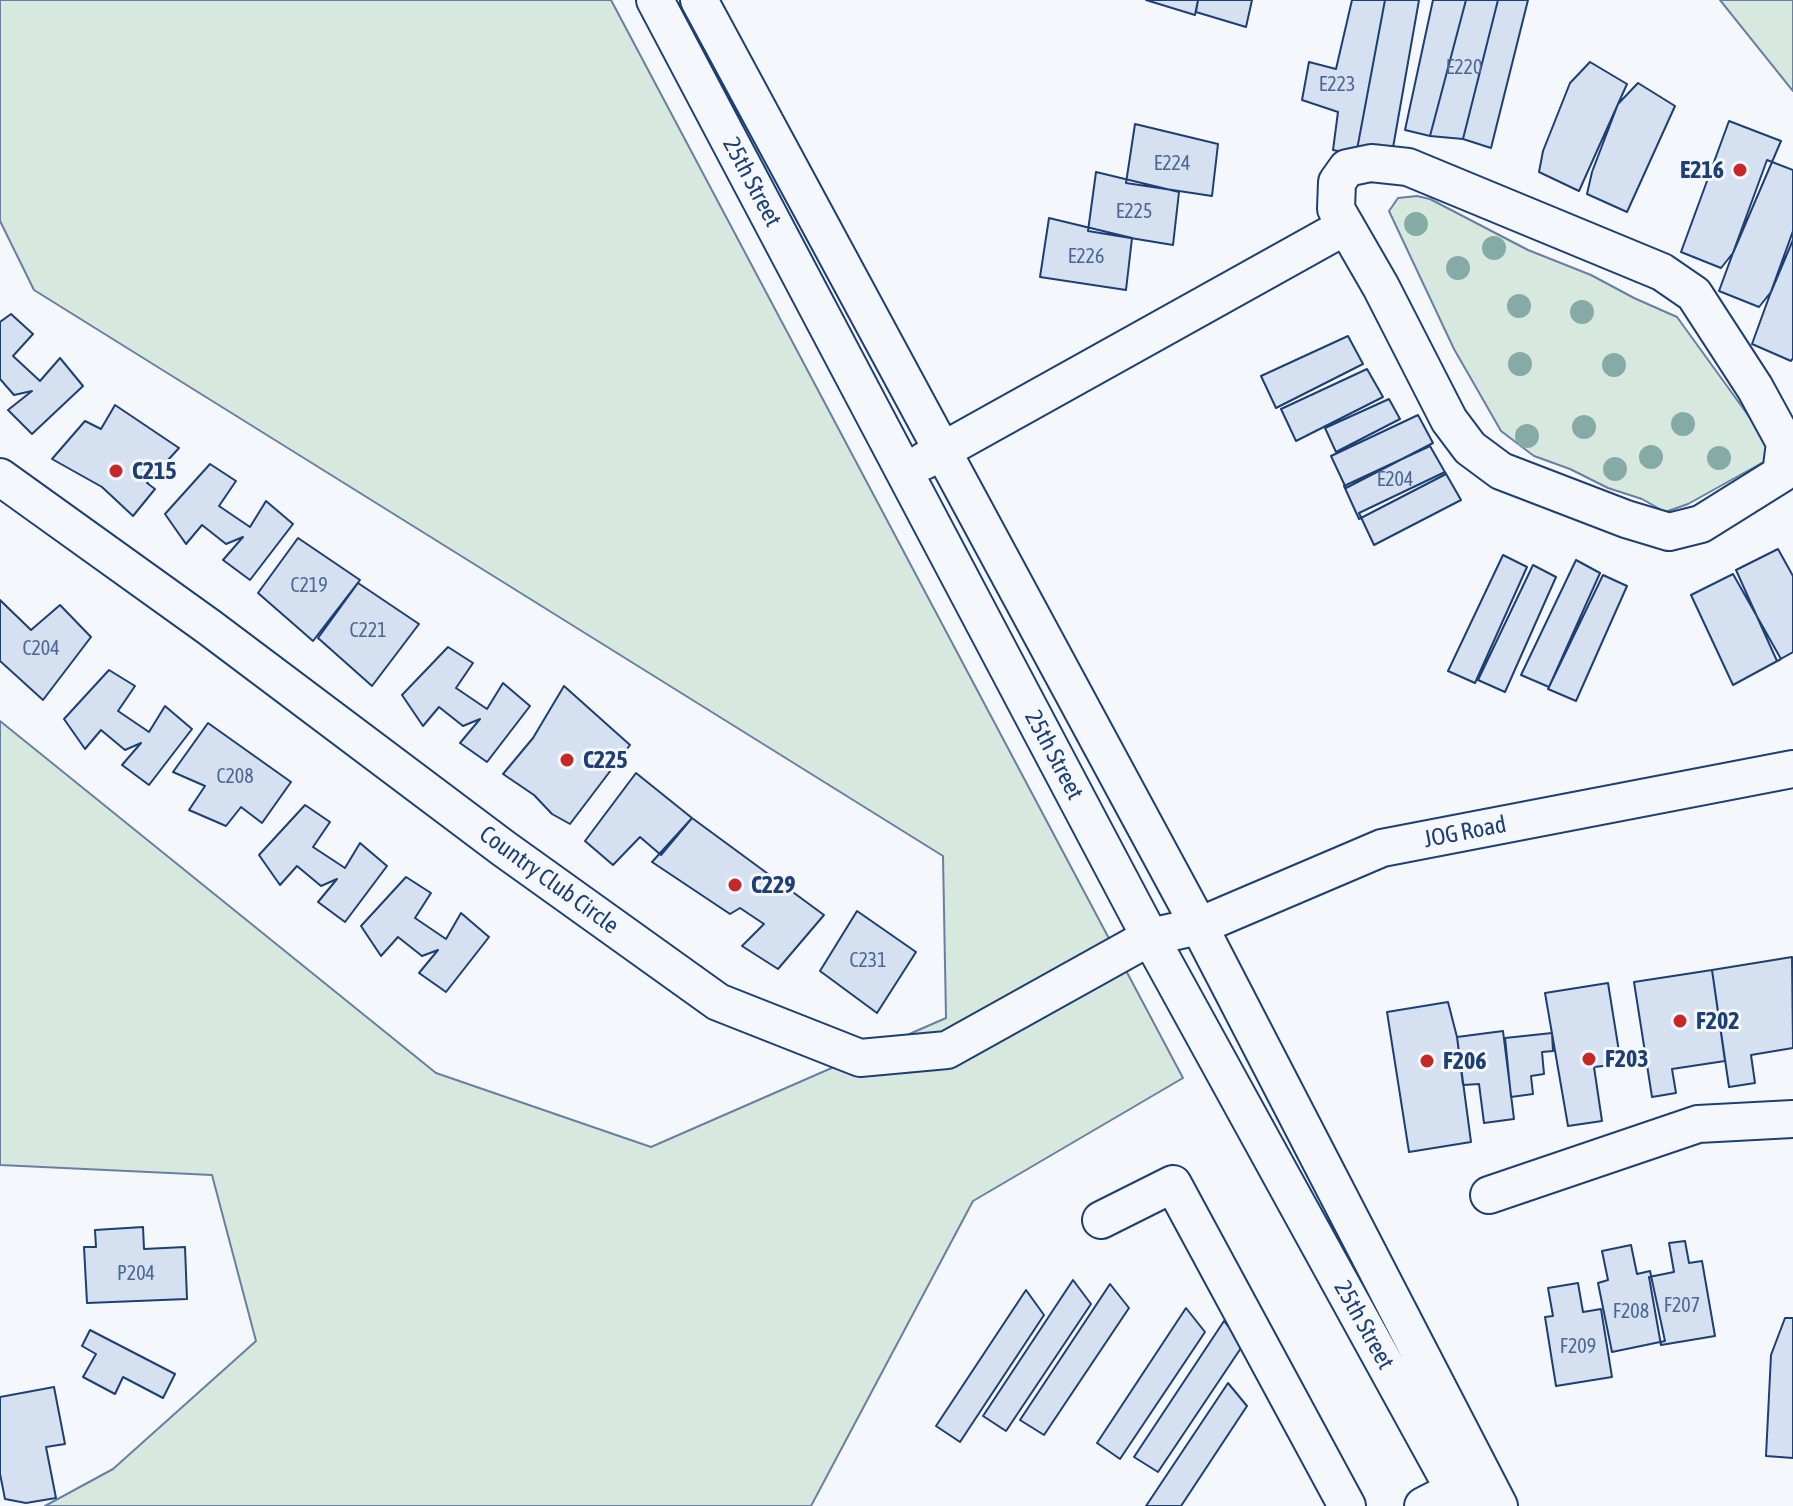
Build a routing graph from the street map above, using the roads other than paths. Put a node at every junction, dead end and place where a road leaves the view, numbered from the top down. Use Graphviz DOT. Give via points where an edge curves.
graph roads {
  1 [pos="655,0"];
  2 [pos="699,0"];
  3 [pos="1346,226"];
  4 [pos="944,451"];
  5 [pos="905,471"];
  6 [pos="0,477"];
  7 [pos="1793,769"];
  8 [pos="1199,926"];
  9 [pos="1150,937"];
  10 [pos="1793,1119"];
  11 [pos="1489,1195"];
  12 [pos="1101,1220"];
  13 [pos="1447,1501"];
  14 [pos="1347,1506"];
  15 [pos="1499,1506"];
  1 -- 5 [label="street, 25th Street"];
  2 -- 4 [label="street, 25th Street"];
  3 -- 3 [label="street" via="1449,420 1470,448 1501,471 1669,532 1701,524 1781,474 1785,443 1755,388 1694,294 1662,272 1408,167 1371,163 1347,168 1337,182 1336,209"];
  3 -- 4 [label="street"];
  4 -- 5 [label="street"];
  4 -- 8 [label="street, 25th Street"];
  5 -- 9 [label="street, 25th Street"];
  6 -- 9 [label="street, Country Club Circle" via="718,1002 860,1058 947,1050"];
  7 -- 8 [label="street, JOG Road" via="1382,848"];
  8 -- 9 [label="street, JOG Road"];
  8 -- 15 [label="street, 25th Street"];
  9 -- 13 [label="street, 25th Street"];
  10 -- 11 [label="street" via="1698,1124"];
  12 -- 14 [label="street" via="1173,1184"];
}
